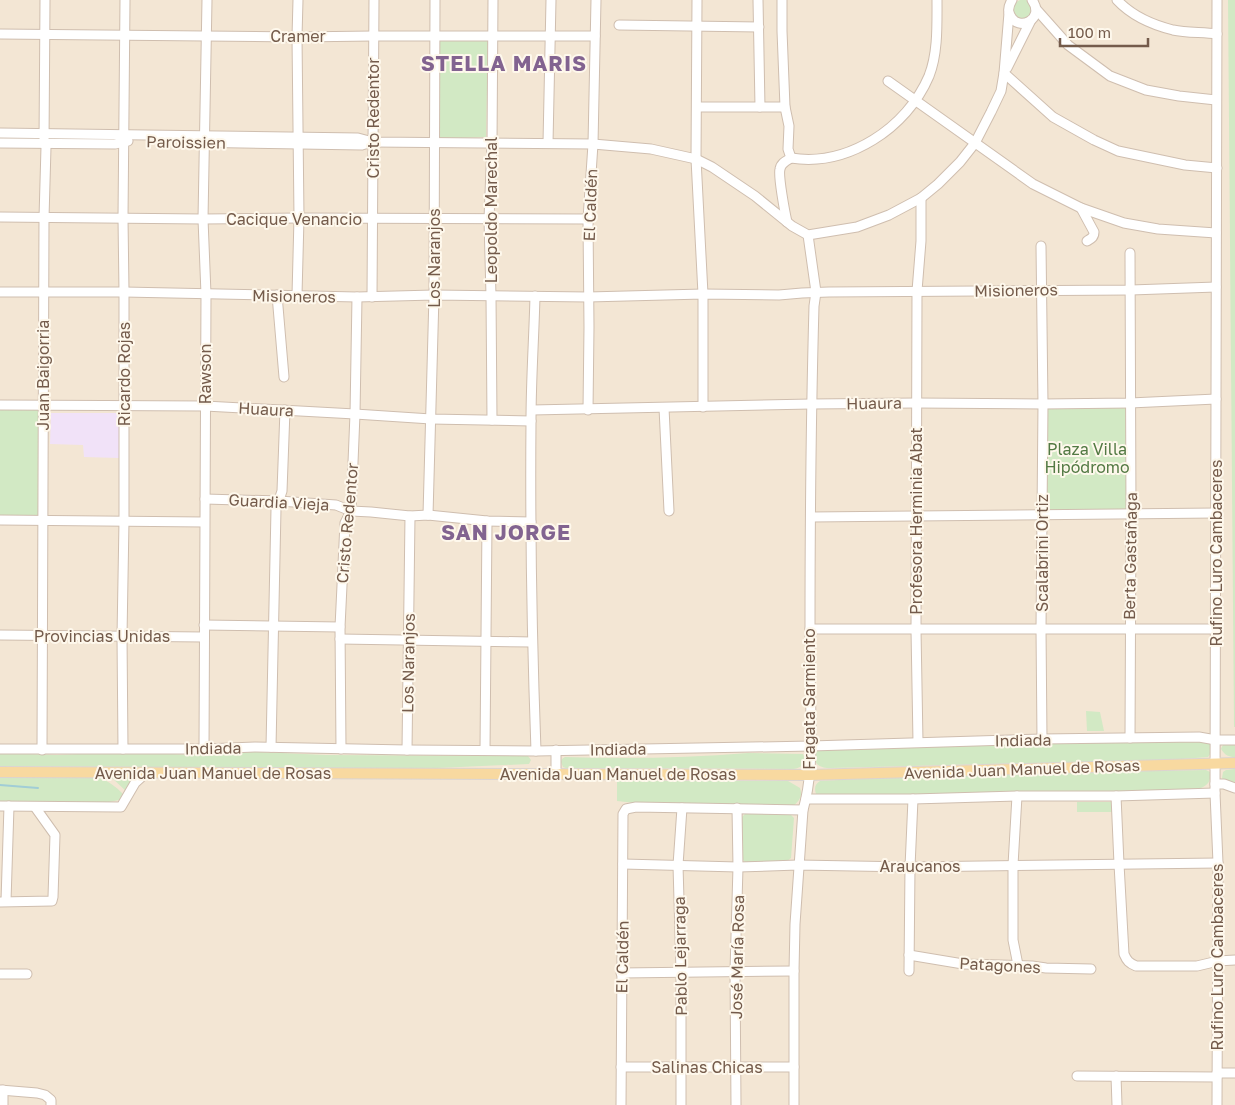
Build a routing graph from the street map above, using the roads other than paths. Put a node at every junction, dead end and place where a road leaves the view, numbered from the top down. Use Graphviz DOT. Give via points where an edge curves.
graph roads {
  1 [pos="45,0"];
  2 [pos="125,0"];
  3 [pos="207,0"];
  4 [pos="298,0"];
  5 [pos="374,0"];
  6 [pos="435,0"];
  7 [pos="493,0"];
  8 [pos="551,0"];
  9 [pos="596,0"];
  10 [pos="697,0"];
  11 [pos="758,0"];
  12 [pos="782,0"];
  13 [pos="937,0"];
  14 [pos="1032,0"];
  15 [pos="1117,0"];
  16 [pos="1218,0"];
  17 [pos="1010,4"];
  18 [pos="1036,16"];
  19 [pos="619,25"];
  20 [pos="697,27"];
  21 [pos="759,27"];
  22 [pos="0,34"];
  23 [pos="44,34"];
  24 [pos="1217,34"];
  25 [pos="124,35"];
  26 [pos="207,36"];
  27 [pos="373,36"];
  28 [pos="435,36"];
  29 [pos="493,36"];
  30 [pos="551,36"];
  31 [pos="595,36"];
  32 [pos="297,37"];
  33 [pos="1004,73"];
  34 [pos="888,81"];
  35 [pos="1216,100"];
  36 [pos="916,101"];
  37 [pos="697,106"];
  38 [pos="760,107"];
  39 [pos="786,107"];
  40 [pos="0,133"];
  41 [pos="44,133"];
  42 [pos="124,138"];
  43 [pos="205,139"];
  44 [pos="298,141"];
  45 [pos="373,142"];
  46 [pos="434,142"];
  47 [pos="0,143"];
  48 [pos="44,143"];
  49 [pos="492,143"];
  50 [pos="548,143"];
  51 [pos="974,143"];
  52 [pos="593,144"];
  53 [pos="791,158"];
  54 [pos="696,159"];
  55 [pos="1217,168"];
  56 [pos="921,198"];
  57 [pos="1081,208"];
  58 [pos="0,217"];
  59 [pos="44,218"];
  60 [pos="123,218"];
  61 [pos="299,218"];
  62 [pos="372,218"];
  63 [pos="588,218"];
  64 [pos="204,219"];
  65 [pos="434,219"];
  66 [pos="489,219"];
  67 [pos="787,222"];
  68 [pos="1216,232"];
  69 [pos="808,235"];
  70 [pos="1087,241"];
  71 [pos="1041,246"];
  72 [pos="1130,253"];
  73 [pos="1216,287"];
  74 [pos="1041,290"];
  75 [pos="1131,290"];
  76 [pos="0,292"];
  77 [pos="43,292"];
  78 [pos="124,292"];
  79 [pos="816,292"];
  80 [pos="917,292"];
  81 [pos="206,294"];
  82 [pos="703,294"];
  83 [pos="277,295"];
  84 [pos="297,295"];
  85 [pos="434,295"];
  86 [pos="491,296"];
  87 [pos="535,296"];
  88 [pos="357,297"];
  89 [pos="372,297"];
  90 [pos="588,297"];
  91 [pos="284,377"];
  92 [pos="1216,399"];
  93 [pos="916,403"];
  94 [pos="1130,403"];
  95 [pos="811,404"];
  96 [pos="1043,404"];
  97 [pos="0,405"];
  98 [pos="43,405"];
  99 [pos="124,405"];
  100 [pos="205,406"];
  101 [pos="703,407"];
  102 [pos="664,408"];
  103 [pos="285,410"];
  104 [pos="532,410"];
  105 [pos="588,410"];
  106 [pos="355,414"];
  107 [pos="431,419"];
  108 [pos="492,420"];
  109 [pos="531,421"];
  110 [pos="205,499"];
  111 [pos="280,501"];
  112 [pos="351,510"];
  113 [pos="669,511"];
  114 [pos="1216,513"];
  115 [pos="1131,514"];
  116 [pos="428,515"];
  117 [pos="1042,515"];
  118 [pos="410,516"];
  119 [pos="916,516"];
  120 [pos="811,517"];
  121 [pos="0,520"];
  122 [pos="42,521"];
  123 [pos="124,521"];
  124 [pos="487,521"];
  125 [pos="204,522"];
  126 [pos="531,522"];
  127 [pos="204,625"];
  128 [pos="274,626"];
  129 [pos="340,627"];
  130 [pos="810,629"];
  131 [pos="1041,629"];
  132 [pos="1130,629"];
  133 [pos="916,630"];
  134 [pos="1216,630"];
  135 [pos="0,635"];
  136 [pos="42,635"];
  137 [pos="122,636"];
  138 [pos="204,637"];
  139 [pos="340,640"];
  140 [pos="409,640"];
  141 [pos="486,641"];
  142 [pos="532,642"];
  143 [pos="1130,738"];
  144 [pos="1042,739"];
  145 [pos="1216,740"];
  146 [pos="1235,740"];
  147 [pos="918,742"];
  148 [pos="811,746"];
  149 [pos="271,747"];
  150 [pos="204,748"];
  151 [pos="123,749"];
  152 [pos="341,749"];
  153 [pos="0,750"];
  154 [pos="42,750"];
  155 [pos="407,750"];
  156 [pos="485,750"];
  157 [pos="556,750"];
  158 [pos="536,751"];
  159 [pos="1216,763"];
  160 [pos="1235,763"];
  161 [pos="0,772"];
  162 [pos="146,772"];
  163 [pos="556,774"];
  164 [pos="810,775"];
  165 [pos="1215,788"];
  166 [pos="1235,788"];
  167 [pos="1017,796"];
  168 [pos="1116,796"];
  169 [pos="806,799"];
  170 [pos="913,799"];
  171 [pos="4,806"];
  172 [pos="35,807"];
  173 [pos="682,808"];
  174 [pos="737,808"];
  175 [pos="803,810"];
  176 [pos="1218,863"];
  177 [pos="623,864"];
  178 [pos="1119,864"];
  179 [pos="678,865"];
  180 [pos="798,865"];
  181 [pos="1013,865"];
  182 [pos="738,867"];
  183 [pos="910,867"];
  184 [pos="3,902"];
  185 [pos="909,955"];
  186 [pos="1235,960"];
  187 [pos="1218,961"];
  188 [pos="1018,966"];
  189 [pos="1091,969"];
  190 [pos="794,970"];
  191 [pos="909,971"];
  192 [pos="681,972"];
  193 [pos="735,972"];
  194 [pos="621,973"];
  195 [pos="0,974"];
  196 [pos="27,974"];
  197 [pos="736,1066"];
  198 [pos="621,1067"];
  199 [pos="682,1067"];
  200 [pos="794,1067"];
  201 [pos="1235,1073"];
  202 [pos="1217,1075"];
  203 [pos="1077,1076"];
  204 [pos="1116,1076"];
  205 [pos="1,1090"];
  206 [pos="51,1103"];
  207 [pos="3,1105"];
  208 [pos="621,1105"];
  209 [pos="681,1105"];
  210 [pos="736,1105"];
  211 [pos="794,1105"];
  212 [pos="1117,1105"];
  213 [pos="1217,1105"];
  1 -- 23 [label="street, Juan Baigorria"];
  2 -- 25 [label="street, Ricardo Rojas"];
  3 -- 26 [label="street, Rawson"];
  4 -- 32 [label="street"];
  5 -- 27 [label="street, Cristo Redentor"];
  6 -- 28 [label="street, Los Naranjos"];
  7 -- 29 [label="street, Leopoldo Marechal"];
  8 -- 30 [label="street"];
  9 -- 31 [label="street, El Caldén"];
  10 -- 20 [label="street"];
  11 -- 21 [label="street"];
  12 -- 39 [label="street"];
  13 -- 36 [label="street" via="934,60"];
  14 -- 18 [label="street"];
  15 -- 24 [label="street" via="1139,17 1174,30"];
  16 -- 24 [label="street, Rufino Luro Cambaceres"];
  17 -- 18 [label="street" via="1013,20 1017,23"];
  17 -- 33 [label="street"];
  18 -- 33 [label="street"];
  18 -- 35 [label="street" via="1110,76 1146,90"];
  19 -- 20 [label="street"];
  20 -- 21 [label="street"];
  20 -- 37 [label="street"];
  21 -- 38 [label="street"];
  22 -- 23 [label="street, Cramer"];
  23 -- 25 [label="street, Cramer"];
  23 -- 41 [label="street, Juan Baigorria"];
  24 -- 35 [label="street, Rufino Luro Cambaceres"];
  25 -- 26 [label="street, Cramer"];
  25 -- 42 [label="street, Ricardo Rojas"];
  26 -- 32 [label="street, Cramer"];
  26 -- 43 [label="street, Rawson"];
  27 -- 28 [label="street, Cramer"];
  27 -- 32 [label="street, Cramer"];
  27 -- 45 [label="street, Cristo Redentor"];
  28 -- 29 [label="street, Cramer"];
  28 -- 46 [label="street, Los Naranjos"];
  29 -- 30 [label="street, Cramer"];
  29 -- 49 [label="street, Leopoldo Marechal"];
  30 -- 31 [label="street, Cramer"];
  30 -- 50 [label="street"];
  31 -- 52 [label="street, El Caldén"];
  32 -- 44 [label="street"];
  33 -- 51 [label="street" via="1001,91"];
  33 -- 55 [label="street" via="1053,117 1118,151"];
  34 -- 36 [label="street"];
  35 -- 55 [label="street, Rufino Luro Cambaceres"];
  36 -- 51 [label="street"];
  36 -- 53 [label="street" via="874,140 845,154 825,159"];
  37 -- 38 [label="street"];
  37 -- 54 [label="street"];
  38 -- 39 [label="street"];
  39 -- 53 [label="street"];
  40 -- 41 [label="street, Paroissien"];
  41 -- 42 [label="street, Paroissien"];
  41 -- 48 [label="street, Juan Baigorria"];
  42 -- 43 [label="street, Paroissien" via="133,141"];
  42 -- 48 [label="street, Paroissien" via="115,144"];
  42 -- 60 [label="street, Ricardo Rojas"];
  43 -- 44 [label="street, Paroissien"];
  43 -- 64 [label="street, Rawson"];
  44 -- 45 [label="street, Paroissien" via="362,145"];
  44 -- 61 [label="street"];
  45 -- 46 [label="street, Paroissien"];
  45 -- 62 [label="street, Cristo Redentor"];
  46 -- 49 [label="street, Paroissien"];
  46 -- 65 [label="street, Los Naranjos"];
  47 -- 48 [label="street, Paroissien"];
  48 -- 59 [label="street, Juan Baigorria"];
  49 -- 50 [label="street, Paroissien"];
  49 -- 66 [label="street, Leopoldo Marechal"];
  50 -- 52 [label="street, Paroissien"];
  51 -- 56 [label="street" via="960,162"];
  51 -- 57 [label="street" via="1033,184"];
  52 -- 54 [label="street, Paroissien" via="651,149"];
  52 -- 63 [label="street, El Caldén"];
  53 -- 67 [label="street" via="782,164 779,171"];
  54 -- 67 [label="street, Paroissien" via="755,196"];
  54 -- 82 [label="street"];
  55 -- 68 [label="street, Rufino Luro Cambaceres"];
  56 -- 69 [label="street" via="857,227"];
  56 -- 80 [label="street, Profesora Herminia Abat" via="922,241"];
  57 -- 68 [label="street" via="1124,223 1158,229"];
  57 -- 70 [label="street" via="1094,232"];
  58 -- 59 [label="street, Cacique Venancio"];
  59 -- 60 [label="street, Cacique Venancio"];
  59 -- 77 [label="street, Juan Baigorria"];
  60 -- 64 [label="street, Cacique Venancio"];
  60 -- 78 [label="street, Ricardo Rojas"];
  61 -- 62 [label="street, Cacique Venancio"];
  61 -- 64 [label="street, Cacique Venancio"];
  61 -- 84 [label="street"];
  62 -- 65 [label="street, Cacique Venancio"];
  62 -- 89 [label="street, Cristo Redentor"];
  63 -- 66 [label="street, Cacique Venancio"];
  63 -- 90 [label="street, El Caldén"];
  64 -- 81 [label="street, Rawson"];
  65 -- 66 [label="street, Cacique Venancio"];
  65 -- 85 [label="street, Los Naranjos"];
  66 -- 86 [label="street, Leopoldo Marechal"];
  67 -- 69 [label="street, Paroissien"];
  68 -- 73 [label="street, Rufino Luro Cambaceres"];
  69 -- 79 [label="street, Fragata Sarmiento"];
  71 -- 74 [label="street, Scalabrini Ortiz"];
  72 -- 75 [label="street, Berta Gastañaga"];
  73 -- 75 [label="street, Misioneros"];
  73 -- 92 [label="street, Rufino Luro Cambaceres"];
  74 -- 75 [label="street, Misioneros"];
  74 -- 80 [label="street, Misioneros"];
  74 -- 96 [label="street, Scalabrini Ortiz"];
  75 -- 94 [label="street, Berta Gastañaga"];
  76 -- 77 [label="street, Misioneros"];
  77 -- 78 [label="street, Misioneros"];
  77 -- 98 [label="street, Juan Baigorria"];
  78 -- 81 [label="street, Misioneros"];
  78 -- 99 [label="street, Ricardo Rojas"];
  79 -- 80 [label="street, Misioneros"];
  79 -- 82 [label="street, Misioneros"];
  79 -- 95 [label="street, Fragata Sarmiento"];
  80 -- 93 [label="street, Profesora Herminia Abat"];
  81 -- 83 [label="street, Misioneros"];
  81 -- 100 [label="street, Rawson"];
  82 -- 90 [label="street, Misioneros"];
  82 -- 101 [label="street"];
  83 -- 84 [label="street, Misioneros"];
  83 -- 91 [label="street"];
  84 -- 88 [label="street, Misioneros"];
  85 -- 86 [label="street, Misioneros"];
  85 -- 89 [label="street, Misioneros"];
  85 -- 107 [label="street, Los Naranjos"];
  86 -- 87 [label="street, Misioneros"];
  86 -- 108 [label="street, Leopoldo Marechal"];
  87 -- 90 [label="street, Misioneros"];
  87 -- 104 [label="street"];
  88 -- 89 [label="street, Misioneros"];
  88 -- 106 [label="street, Cristo Redentor"];
  90 -- 105 [label="street, El Caldén"];
  92 -- 94 [label="street, Huaura"];
  92 -- 114 [label="street, Rufino Luro Cambaceres"];
  93 -- 95 [label="street, Huaura"];
  93 -- 96 [label="street, Huaura"];
  93 -- 119 [label="street, Profesora Herminia Abat"];
  94 -- 96 [label="street, Huaura"];
  94 -- 115 [label="street, Berta Gastañaga"];
  95 -- 101 [label="street, Huaura"];
  95 -- 120 [label="street, Fragata Sarmiento"];
  96 -- 117 [label="street, Scalabrini Ortiz"];
  97 -- 98 [label="street, Huaura"];
  98 -- 99 [label="street, Huaura"];
  98 -- 122 [label="street, Juan Baigorria"];
  99 -- 100 [label="street, Huaura"];
  99 -- 123 [label="street, Ricardo Rojas"];
  100 -- 103 [label="street, Huaura"];
  100 -- 110 [label="street, Rawson"];
  101 -- 102 [label="street, Huaura"];
  102 -- 105 [label="street, Huaura"];
  102 -- 113 [label="street"];
  103 -- 106 [label="street, Huaura"];
  103 -- 111 [label="street"];
  104 -- 105 [label="street, Huaura"];
  104 -- 109 [label="street"];
  106 -- 107 [label="street, Huaura"];
  106 -- 112 [label="street, Cristo Redentor"];
  107 -- 108 [label="street, Huaura"];
  107 -- 116 [label="street, Los Naranjos"];
  108 -- 109 [label="street, Huaura"];
  109 -- 126 [label="street"];
  110 -- 111 [label="street, Guardia Vieja"];
  110 -- 125 [label="street, Rawson"];
  111 -- 112 [label="street, Guardia Vieja" via="336,505"];
  111 -- 128 [label="street" via="276,509"];
  112 -- 118 [label="street, Guardia Vieja"];
  112 -- 129 [label="street, Cristo Redentor" via="345,523"];
  114 -- 115 [label="street"];
  114 -- 134 [label="street, Rufino Luro Cambaceres"];
  115 -- 117 [label="street"];
  115 -- 132 [label="street, Berta Gastañaga"];
  116 -- 118 [label="street, Guardia Vieja"];
  116 -- 124 [label="street, Guardia Vieja"];
  117 -- 119 [label="street"];
  117 -- 131 [label="street, Scalabrini Ortiz"];
  118 -- 140 [label="street, Los Naranjos"];
  119 -- 120 [label="street"];
  119 -- 133 [label="street, Profesora Herminia Abat"];
  120 -- 130 [label="street, Fragata Sarmiento"];
  121 -- 122 [label="street"];
  122 -- 123 [label="street"];
  122 -- 136 [label="street, Juan Baigorria"];
  123 -- 125 [label="street"];
  123 -- 137 [label="street, Ricardo Rojas"];
  124 -- 126 [label="street, Guardia Vieja"];
  124 -- 141 [label="street"];
  125 -- 127 [label="street, Rawson"];
  126 -- 142 [label="street"];
  127 -- 128 [label="street"];
  127 -- 138 [label="street, Rawson"];
  128 -- 129 [label="street"];
  128 -- 149 [label="street"];
  129 -- 139 [label="street, Cristo Redentor"];
  130 -- 133 [label="street"];
  130 -- 148 [label="street, Fragata Sarmiento"];
  131 -- 132 [label="street"];
  131 -- 133 [label="street"];
  131 -- 144 [label="street, Scalabrini Ortiz"];
  132 -- 134 [label="street"];
  132 -- 143 [label="street, Berta Gastañaga"];
  133 -- 147 [label="street, Profesora Herminia Abat"];
  134 -- 145 [label="street, Rufino Luro Cambaceres"];
  135 -- 136 [label="street, Provincias Unidas"];
  136 -- 137 [label="street, Provincias Unidas"];
  136 -- 154 [label="street, Juan Baigorria"];
  137 -- 138 [label="street, Provincias Unidas"];
  137 -- 151 [label="street, Ricardo Rojas"];
  138 -- 150 [label="street, Rawson"];
  139 -- 140 [label="street"];
  139 -- 152 [label="street, Cristo Redentor"];
  140 -- 141 [label="street"];
  140 -- 155 [label="street, Los Naranjos"];
  141 -- 142 [label="street"];
  141 -- 156 [label="street"];
  142 -- 158 [label="street"];
  143 -- 144 [label="street, Indiada"];
  143 -- 145 [label="street, Indiada" via="1199,737"];
  144 -- 147 [label="street, Indiada"];
  145 -- 146 [label="street, Indiada"];
  145 -- 159 [label="street, Rufino Luro Cambaceres"];
  147 -- 148 [label="street, Indiada"];
  148 -- 157 [label="street, Indiada"];
  148 -- 164 [label="street, Fragata Sarmiento"];
  149 -- 150 [label="street, Indiada"];
  149 -- 152 [label="street, Indiada"];
  150 -- 151 [label="street, Indiada"];
  151 -- 154 [label="street, Indiada"];
  152 -- 155 [label="street, Indiada"];
  153 -- 154 [label="street, Indiada"];
  155 -- 156 [label="street, Indiada"];
  156 -- 158 [label="street, Indiada"];
  157 -- 158 [label="street, Indiada"];
  157 -- 163 [label="street"];
  159 -- 160 [label="main road, Avenida Juan Manuel de Rosas"];
  159 -- 164 [label="main road, Avenida Juan Manuel de Rosas"];
  159 -- 165 [label="street, Rufino Luro Cambaceres"];
  161 -- 162 [label="main road, Avenida Juan Manuel de Rosas"];
  162 -- 163 [label="main road, Avenida Juan Manuel de Rosas"];
  162 -- 172 [label="street" via="122,806"];
  163 -- 164 [label="main road, Avenida Juan Manuel de Rosas"];
  164 -- 169 [label="street, Fragata Sarmiento"];
  165 -- 166 [label="street" via="1224,784"];
  165 -- 168 [label="street"];
  165 -- 176 [label="street, Rufino Luro Cambaceres"];
  167 -- 168 [label="street"];
  167 -- 170 [label="street"];
  167 -- 181 [label="street"];
  168 -- 178 [label="street"];
  169 -- 170 [label="street"];
  169 -- 175 [label="street, Fragata Sarmiento"];
  170 -- 183 [label="street"];
  171 -- 172 [label="street"];
  171 -- 184 [label="street"];
  172 -- 184 [label="street" via="55,836 54,897 52,901"];
  173 -- 174 [label="street"];
  173 -- 177 [label="street, El Caldén" via="626,809 623,814"];
  173 -- 179 [label="street, Pablo Lejarraga"];
  174 -- 175 [label="street"];
  174 -- 182 [label="street, José María Rosa"];
  175 -- 180 [label="street, Fragata Sarmiento"];
  176 -- 178 [label="street, Araucanos"];
  176 -- 187 [label="street, Rufino Luro Cambaceres"];
  177 -- 179 [label="street, Araucanos"];
  177 -- 194 [label="street, El Caldén"];
  178 -- 181 [label="street, Araucanos"];
  178 -- 187 [label="street" via="1124,954 1130,964 1197,966"];
  179 -- 182 [label="street, Araucanos"];
  179 -- 192 [label="street, Pablo Lejarraga"];
  180 -- 182 [label="street, Araucanos"];
  180 -- 183 [label="street, Araucanos"];
  180 -- 190 [label="street, Fragata Sarmiento"];
  181 -- 183 [label="street, Araucanos"];
  181 -- 188 [label="street" via="1013,940"];
  182 -- 193 [label="street, José María Rosa"];
  183 -- 185 [label="street"];
  185 -- 188 [label="street, Patagones" via="962,964"];
  185 -- 191 [label="street"];
  186 -- 187 [label="street"];
  187 -- 202 [label="street, Rufino Luro Cambaceres"];
  188 -- 189 [label="street, Patagones"];
  190 -- 193 [label="street"];
  190 -- 200 [label="street, Fragata Sarmiento"];
  192 -- 193 [label="street"];
  192 -- 194 [label="street"];
  192 -- 199 [label="street, Pablo Lejarraga"];
  193 -- 197 [label="street, José María Rosa"];
  194 -- 198 [label="street, El Caldén"];
  195 -- 196 [label="street"];
  197 -- 199 [label="street, Salinas Chicas"];
  197 -- 200 [label="street, Salinas Chicas"];
  197 -- 210 [label="street, José María Rosa"];
  198 -- 199 [label="street, Salinas Chicas"];
  198 -- 208 [label="street, El Caldén"];
  199 -- 209 [label="street, Pablo Lejarraga"];
  200 -- 211 [label="street, Fragata Sarmiento"];
  201 -- 202 [label="street"];
  202 -- 204 [label="street"];
  202 -- 213 [label="street, Rufino Luro Cambaceres"];
  203 -- 204 [label="street"];
  204 -- 212 [label="street"];
  205 -- 206 [label="street" via="37,1093"];
  205 -- 207 [label="street"];
}
